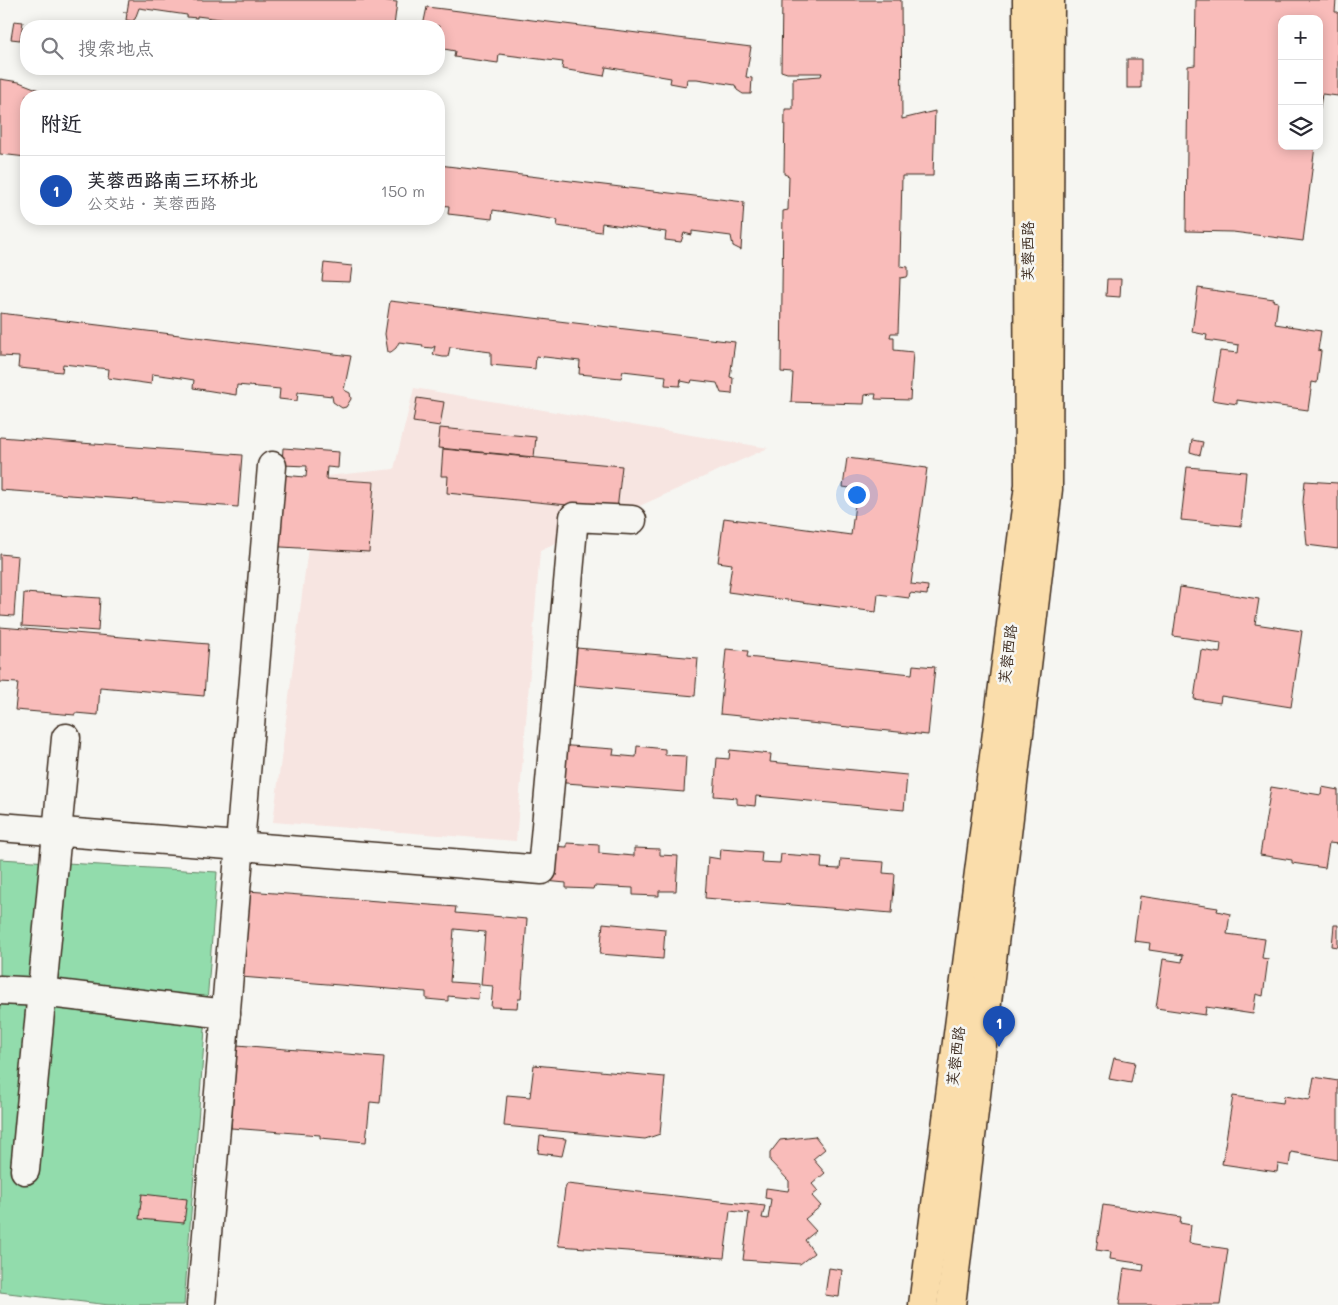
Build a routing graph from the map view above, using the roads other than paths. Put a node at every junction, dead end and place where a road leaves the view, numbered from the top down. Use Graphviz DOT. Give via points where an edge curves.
graph roads {
  1 [pos="1027,0"];
  2 [pos="1050,0"];
  3 [pos="272,466"];
  4 [pos="632,520"];
  5 [pos="66,738"];
  6 [pos="0,827"];
  7 [pos="57,832"];
  8 [pos="240,846"];
  9 [pos="0,990"];
  10 [pos="41,992"];
  11 [pos="226,1014"];
  12 [pos="24,1170"];
  13 [pos="201,1305"];
  14 [pos="923,1305"];
  15 [pos="951,1305"];
  1 -- 14 [label="main road, 芙蓉西路" via="1028,485"];
  2 -- 15 [label="main road, 芙蓉西路" via="1048,489"];
  3 -- 8 [label="lane"];
  4 -- 8 [label="lane" via="574,517 542,870"];
  5 -- 7 [label="lane"];
  6 -- 7 [label="lane"];
  7 -- 8 [label="lane"];
  7 -- 10 [label="lane"];
  8 -- 11 [label="lane"];
  9 -- 10 [label="lane"];
  10 -- 11 [label="lane"];
  10 -- 12 [label="lane"];
  11 -- 13 [label="lane"];
}
